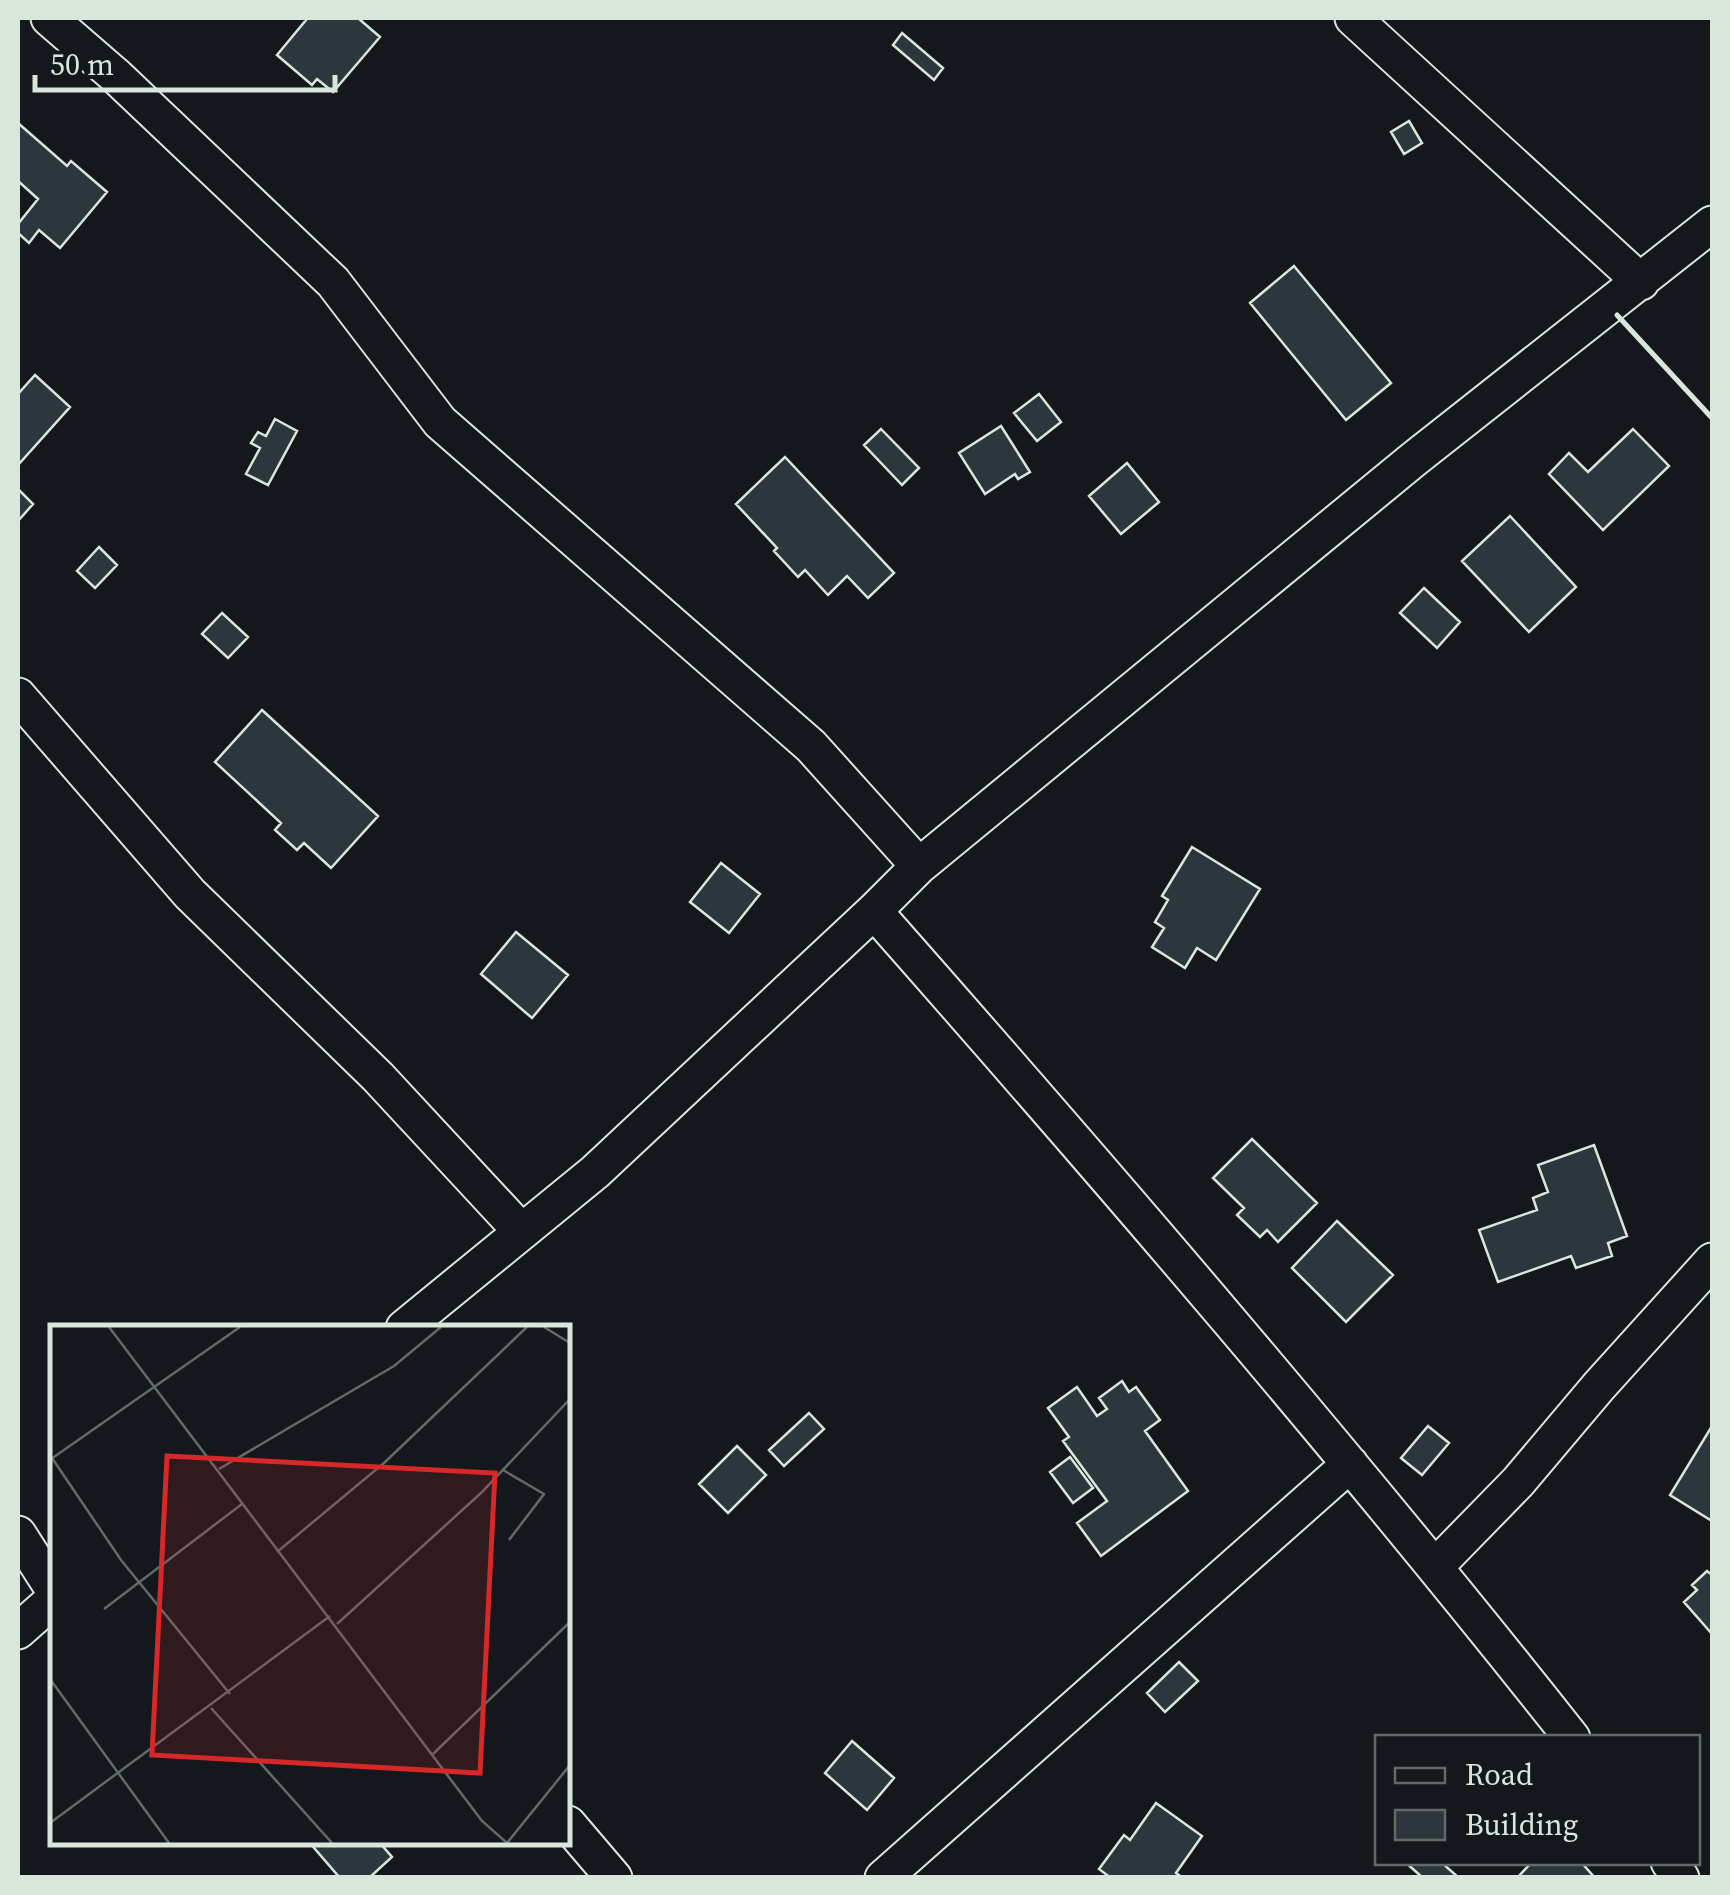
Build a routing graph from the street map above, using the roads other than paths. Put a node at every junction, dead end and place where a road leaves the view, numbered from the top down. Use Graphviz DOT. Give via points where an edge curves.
graph roads {
  1 [pos="50,18"];
  2 [pos="1353,18"];
  3 [pos="1712,224"];
  4 [pos="1641,282"];
  5 [pos="18,696"];
  6 [pos="919,866"];
  7 [pos="874,912"];
  8 [pos="521,1231"];
  9 [pos="1712,1261"];
  10 [pos="408,1325"];
  11 [pos="1350,1464"];
  12 [pos="18,1534"];
  13 [pos="1436,1566"];
  14 [pos="50,1583"];
  15 [pos="50,1603"];
  16 [pos="18,1632"];
  17 [pos="1570,1735"];
  18 [pos="570,1826"];
  19 [pos="614,1878"];
  20 [pos="882,1878"];
  1 -- 6 [label="street" via="333,282 440,422 811,746"];
  2 -- 4 [label="street"];
  3 -- 4 [label="street"];
  4 -- 6 [label="street" via="1414,459"];
  5 -- 8 [label="street" via="190,894 378,1076"];
  6 -- 7 [label="street"];
  7 -- 8 [label="street" via="595,1172"];
  7 -- 11 [label="street"];
  8 -- 10 [label="street"];
  9 -- 13 [label="street"];
  11 -- 13 [label="street"];
  11 -- 20 [label="street"];
  12 -- 14 [label="street"];
  13 -- 17 [label="street"];
  15 -- 16 [label="street"];
  18 -- 19 [label="street"];
}
